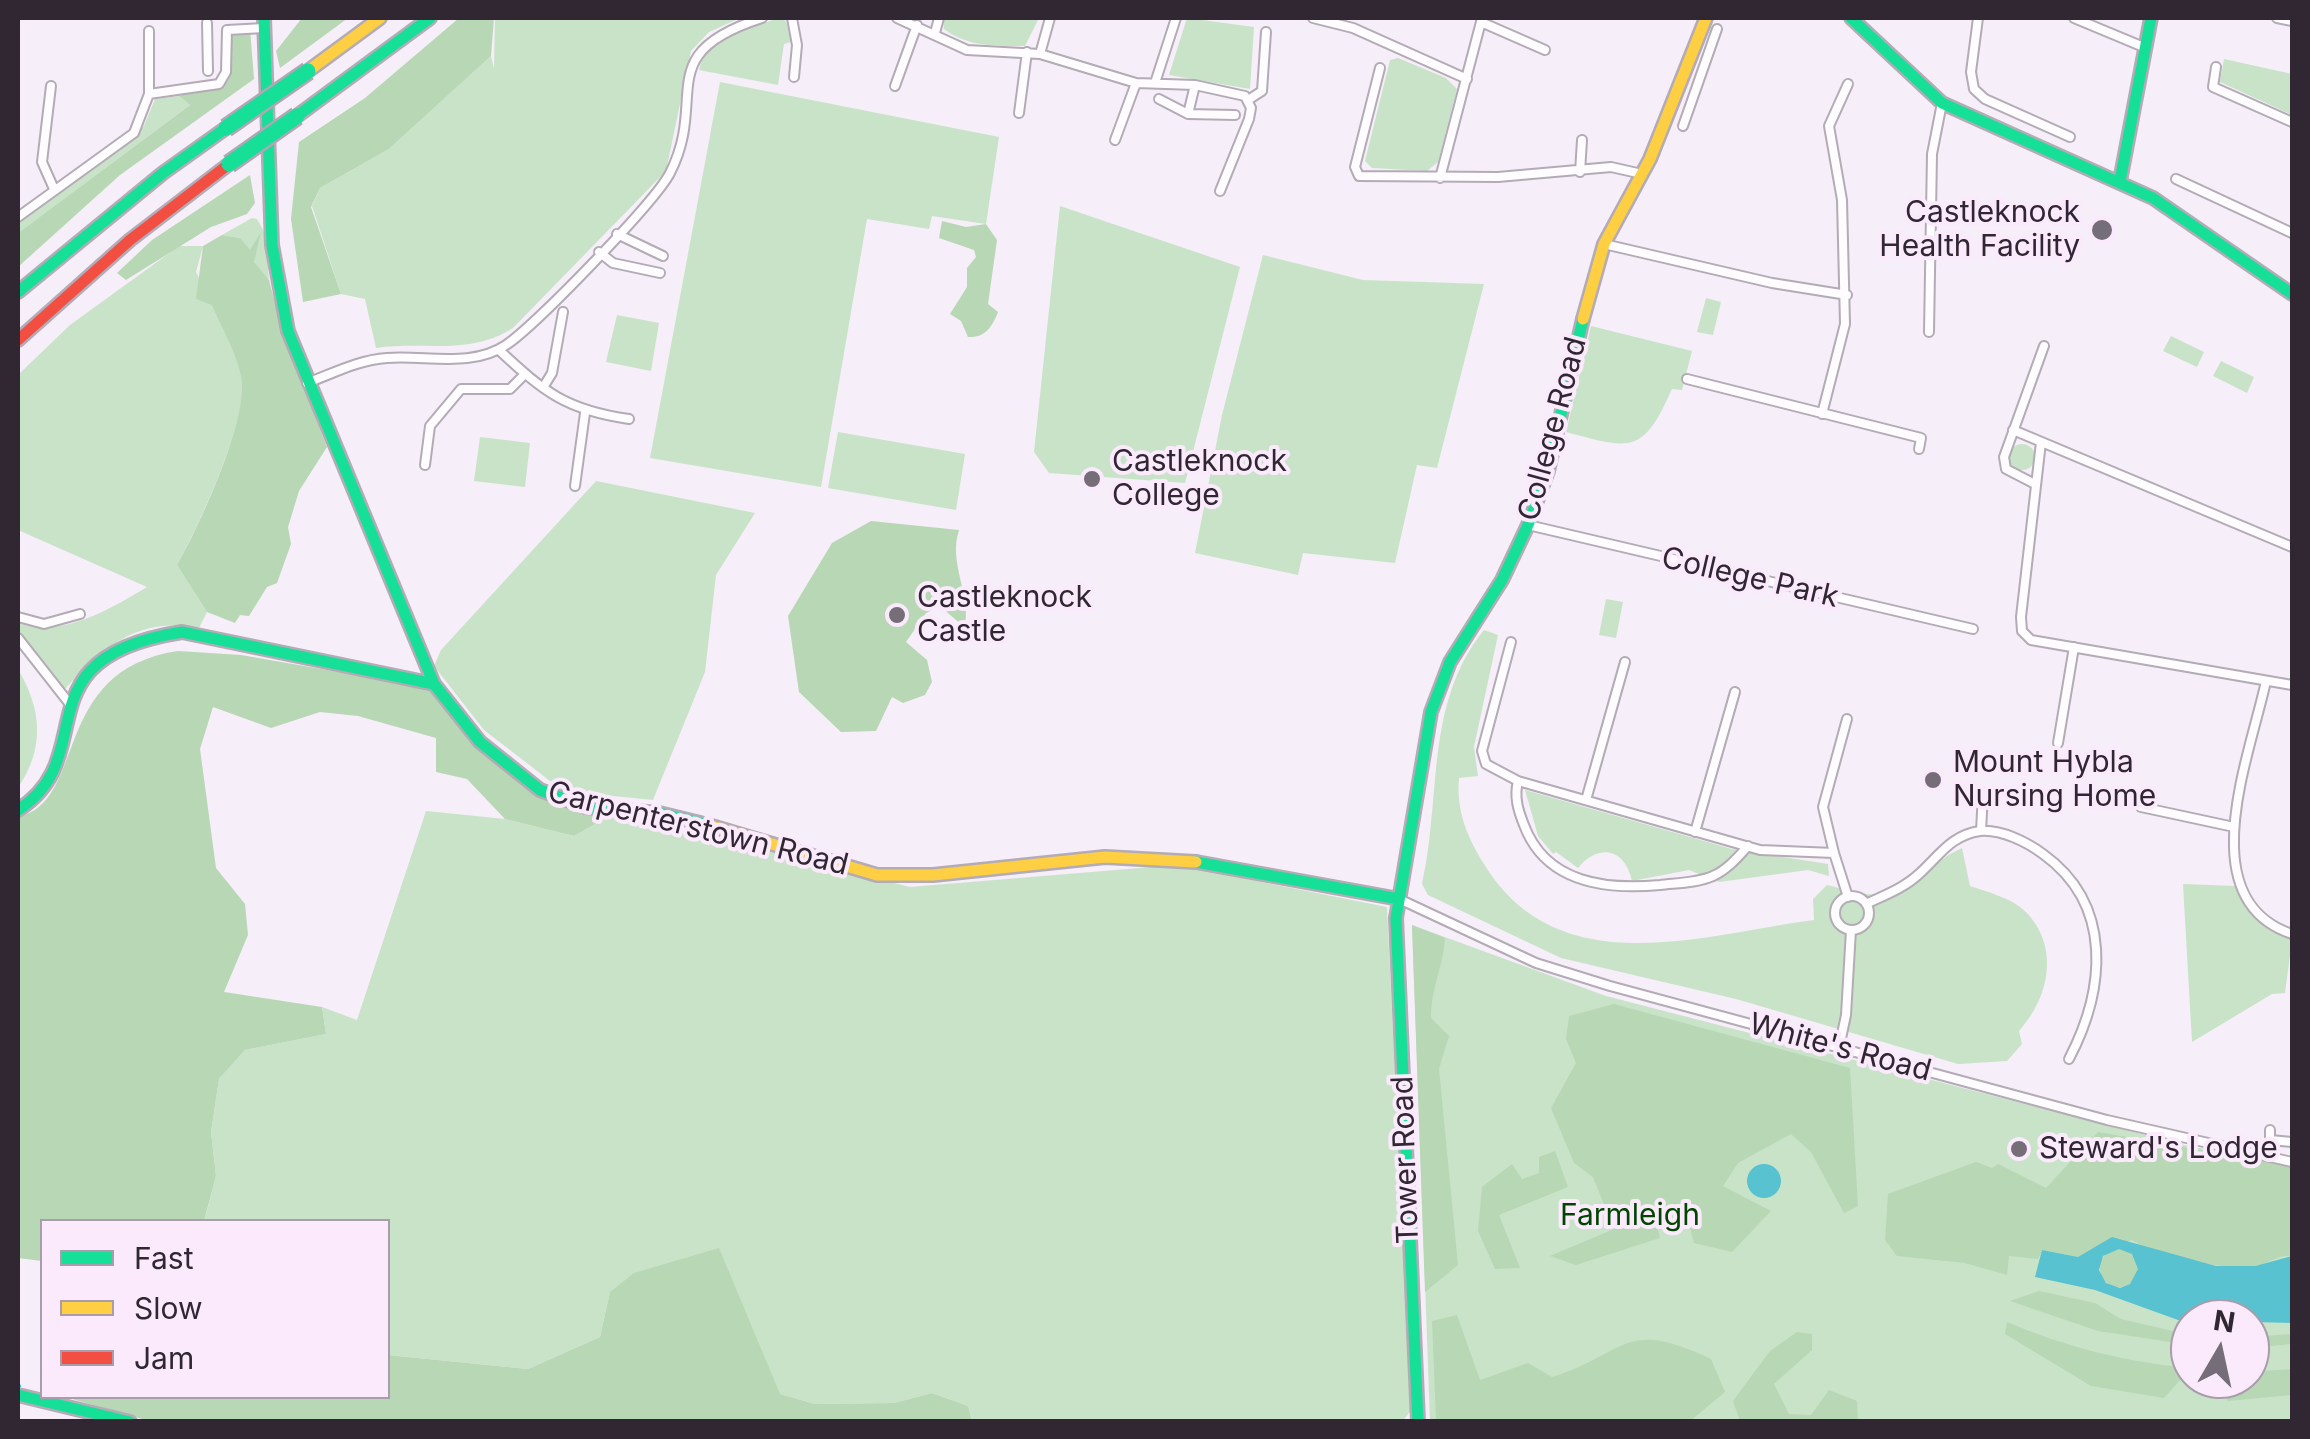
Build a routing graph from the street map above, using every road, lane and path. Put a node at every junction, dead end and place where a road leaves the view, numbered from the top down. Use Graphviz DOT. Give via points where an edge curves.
graph roads {
  1 [pos="380,18"];
  2 [pos="430,18"];
  3 [pos="762,18"];
  4 [pos="792,18"];
  5 [pos="897,18"];
  6 [pos="939,18"];
  7 [pos="1050,18"];
  8 [pos="1176,18"];
  9 [pos="1312,18"];
  10 [pos="1355,18"];
  11 [pos="1851,18"];
  12 [pos="1978,18"];
  13 [pos="2078,18"];
  14 [pos="2152,18"];
  15 [pos="2277,18"];
  16 [pos="1482,20"];
  17 [pos="2292,20"];
  18 [pos="207,23"];
  19 [pos="264,23"];
  20 [pos="1186,23"];
  21 [pos="1712,23"];
  22 [pos="917,25"];
  23 [pos="1353,28"];
  24 [pos="149,31"];
  25 [pos="1266,32"];
  26 [pos="935,33"];
  27 [pos="224,42"];
  28 [pos="207,43"];
  29 [pos="2146,48"];
  30 [pos="1546,50"];
  31 [pos="1027,52"];
  32 [pos="1040,54"];
  33 [pos="1697,61"];
  34 [pos="2216,67"];
  35 [pos="1380,68"];
  36 [pos="208,71"];
  37 [pos="794,77"];
  38 [pos="1467,79"];
  39 [pos="1136,83"];
  40 [pos="1155,84"];
  41 [pos="1848,84"];
  42 [pos="1195,85"];
  43 [pos="51,86"];
  44 [pos="894,86"];
  45 [pos="149,94"];
  46 [pos="1160,99"];
  47 [pos="1248,100"];
  48 [pos="1942,103"];
  49 [pos="1019,113"];
  50 [pos="1188,114"];
  51 [pos="1235,114"];
  52 [pos="2292,122"];
  53 [pos="1683,126"];
  54 [pos="2070,137"];
  55 [pos="1115,140"];
  56 [pos="1582,140"];
  57 [pos="1580,172"];
  58 [pos="1642,174"];
  59 [pos="1440,178"];
  60 [pos="2176,179"];
  61 [pos="2120,180"];
  62 [pos="54,189"];
  63 [pos="1220,192"];
  64 [pos="18,217"];
  65 [pos="2292,233"];
  66 [pos="617,234"];
  67 [pos="1604,244"];
  68 [pos="599,252"];
  69 [pos="662,256"];
  70 [pos="660,272"];
  71 [pos="18,292"];
  72 [pos="2292,294"];
  73 [pos="1847,295"];
  74 [pos="563,312"];
  75 [pos="1929,332"];
  76 [pos="18,340"];
  77 [pos="2044,346"];
  78 [pos="499,350"];
  79 [pos="524,374"];
  80 [pos="1687,379"];
  81 [pos="307,383"];
  82 [pos="544,386"];
  83 [pos="585,413"];
  84 [pos="1822,414"];
  85 [pos="628,418"];
  86 [pos="2013,430"];
  87 [pos="2041,442"];
  88 [pos="1918,449"];
  89 [pos="424,466"];
  90 [pos="2036,484"];
  91 [pos="575,486"];
  92 [pos="1528,526"];
  93 [pos="2292,547"];
  94 [pos="80,614"];
  95 [pos="18,618"];
  96 [pos="1972,629"];
  97 [pos="18,638"];
  98 [pos="1511,642"];
  99 [pos="2074,646"];
  100 [pos="1625,662"];
  101 [pos="2266,681"];
  102 [pos="434,684"];
  103 [pos="2292,685"];
  104 [pos="1735,692"];
  105 [pos="69,702"];
  106 [pos="1846,720"];
  107 [pos="2058,743"];
  108 [pos="1518,781"];
  109 [pos="1983,793"];
  110 [pos="1586,800"];
  111 [pos="2141,807"];
  112 [pos="18,810"];
  113 [pos="2234,827"];
  114 [pos="1980,831"];
  115 [pos="1695,832"];
  116 [pos="1748,846"];
  117 [pos="1834,853"];
  118 [pos="1848,897"];
  119 [pos="1399,898"];
  120 [pos="1866,904"];
  121 [pos="1850,930"];
  122 [pos="2292,934"];
  123 [pos="1839,1048"];
  124 [pos="2069,1059"];
  125 [pos="2270,1130"];
  126 [pos="2292,1142"];
  127 [pos="2292,1162"];
  128 [pos="18,1395"];
  129 [pos="130,1422"];
  130 [pos="1418,1422"];
  1 -- 71 [label="main road, bridge" via="107,216"];
  2 -- 76 [label="main road, bridge" via="130,240"];
  3 -- 66 [label="street" via="730,29 698,52 675,161"];
  4 -- 37 [label="street"];
  5 -- 22 [label="street"];
  6 -- 26 [label="street"];
  7 -- 32 [label="street"];
  8 -- 20 [label="street"];
  8 -- 40 [label="street"];
  9 -- 23 [label="street"];
  10 -- 23 [label="street"];
  11 -- 48 [label="main road"];
  12 -- 54 [label="street" via="1974,89"];
  13 -- 29 [label="street"];
  14 -- 29 [label="main road"];
  15 -- 17 [label="street"];
  16 -- 30 [label="street"];
  16 -- 38 [label="street"];
  18 -- 28 [label="street"];
  19 -- 27 [label="street" via="232,27"];
  19 -- 81 [label="main road, Carpenterstown Road" via="272,245 288,331"];
  21 -- 33 [label="main road, College Road"];
  22 -- 26 [label="street"];
  22 -- 44 [label="street"];
  23 -- 38 [label="street"];
  24 -- 45 [label="street"];
  25 -- 47 [label="street" via="1262,91"];
  26 -- 31 [label="street" via="968,50"];
  27 -- 28 [label="street"];
  27 -- 45 [label="street" via="226,72 218,84"];
  28 -- 36 [label="street"];
  29 -- 61 [label="main road"];
  31 -- 32 [label="street"];
  31 -- 49 [label="street"];
  32 -- 39 [label="street"];
  33 -- 53 [label="street"];
  33 -- 58 [label="main road, College Road"];
  34 -- 52 [label="street" via="2213,87"];
  35 -- 59 [label="street" via="1355,172"];
  38 -- 59 [label="street"];
  39 -- 40 [label="street"];
  39 -- 55 [label="street"];
  40 -- 42 [label="street"];
  41 -- 73 [label="street" via="1829,126 1842,200"];
  42 -- 47 [label="street"];
  42 -- 50 [label="street"];
  43 -- 62 [label="street" via="42,162"];
  45 -- 62 [label="street" via="134,133"];
  46 -- 50 [label="street"];
  47 -- 63 [label="street" via="1249,119"];
  48 -- 61 [label="main road"];
  48 -- 75 [label="street" via="1933,143"];
  50 -- 51 [label="street"];
  56 -- 57 [label="street"];
  57 -- 58 [label="street" via="1610,167"];
  57 -- 59 [label="street"];
  58 -- 67 [label="main road, College Road"];
  60 -- 65 [label="street"];
  61 -- 72 [label="main road"];
  62 -- 64 [label="street"];
  66 -- 68 [label="street"];
  66 -- 69 [label="street"];
  67 -- 73 [label="street"];
  67 -- 92 [label="main road, College Road"];
  68 -- 70 [label="street" via="613,262"];
  68 -- 78 [label="street"];
  73 -- 84 [label="street"];
  74 -- 82 [label="street"];
  77 -- 86 [label="street"];
  78 -- 79 [label="street"];
  78 -- 81 [label="street" via="472,358 384,358"];
  79 -- 82 [label="street"];
  79 -- 89 [label="street" via="510,389 461,389 430,426"];
  80 -- 84 [label="street"];
  81 -- 102 [label="main road, Carpenterstown Road"];
  82 -- 83 [label="street"];
  83 -- 85 [label="street"];
  83 -- 91 [label="street"];
  84 -- 88 [label="street" via="1921,438"];
  86 -- 87 [label="street"];
  86 -- 90 [label="street" via="2006,469"];
  87 -- 90 [label="street"];
  87 -- 93 [label="street"];
  90 -- 99 [label="street" via="2022,631 2030,640"];
  92 -- 96 [label="street, College Park"];
  92 -- 119 [label="main road, College Road" via="1440,684"];
  94 -- 95 [label="street" via="44,624"];
  97 -- 105 [label="street"];
  98 -- 108 [label="street" via="1482,758"];
  99 -- 101 [label="street"];
  99 -- 107 [label="street"];
  100 -- 110 [label="street"];
  101 -- 103 [label="street"];
  101 -- 113 [label="street"];
  102 -- 105 [label="main road" via="182,632 134,642 105,659"];
  102 -- 119 [label="main road, Carpenterstown Road" via="503,762 560,799 667,814 877,875 1176,857"];
  104 -- 115 [label="street"];
  105 -- 112 [label="main road" via="52,777"];
  106 -- 117 [label="street" via="1823,806"];
  108 -- 110 [label="street"];
  108 -- 116 [label="street" via="1528,836 1560,870 1582,882 1621,888 1687,882 1712,876"];
  109 -- 114 [label="street"];
  110 -- 115 [label="street"];
  111 -- 113 [label="street"];
  113 -- 122 [label="street" via="2235,877 2261,917"];
  114 -- 120 [label="street" via="1949,843 1901,888"];
  114 -- 124 [label="street" via="2036,849 2059,865 2086,903 2096,938 2097,986"];
  115 -- 116 [label="street"];
  116 -- 117 [label="street"];
  117 -- 118 [label="street"];
  118 -- 120 [label="street"];
  118 -- 121 [label="street" via="1837,904 1835,917"];
  119 -- 123 [label="street, White's Road" via="1536,963"];
  119 -- 130 [label="main road, Tower Road"];
  120 -- 121 [label="street" via="1866,923"];
  121 -- 123 [label="street"];
  123 -- 127 [label="street, White's Road"];
  125 -- 126 [label="street" via="2270,1140"];
  128 -- 129 [label="main road"];
}
